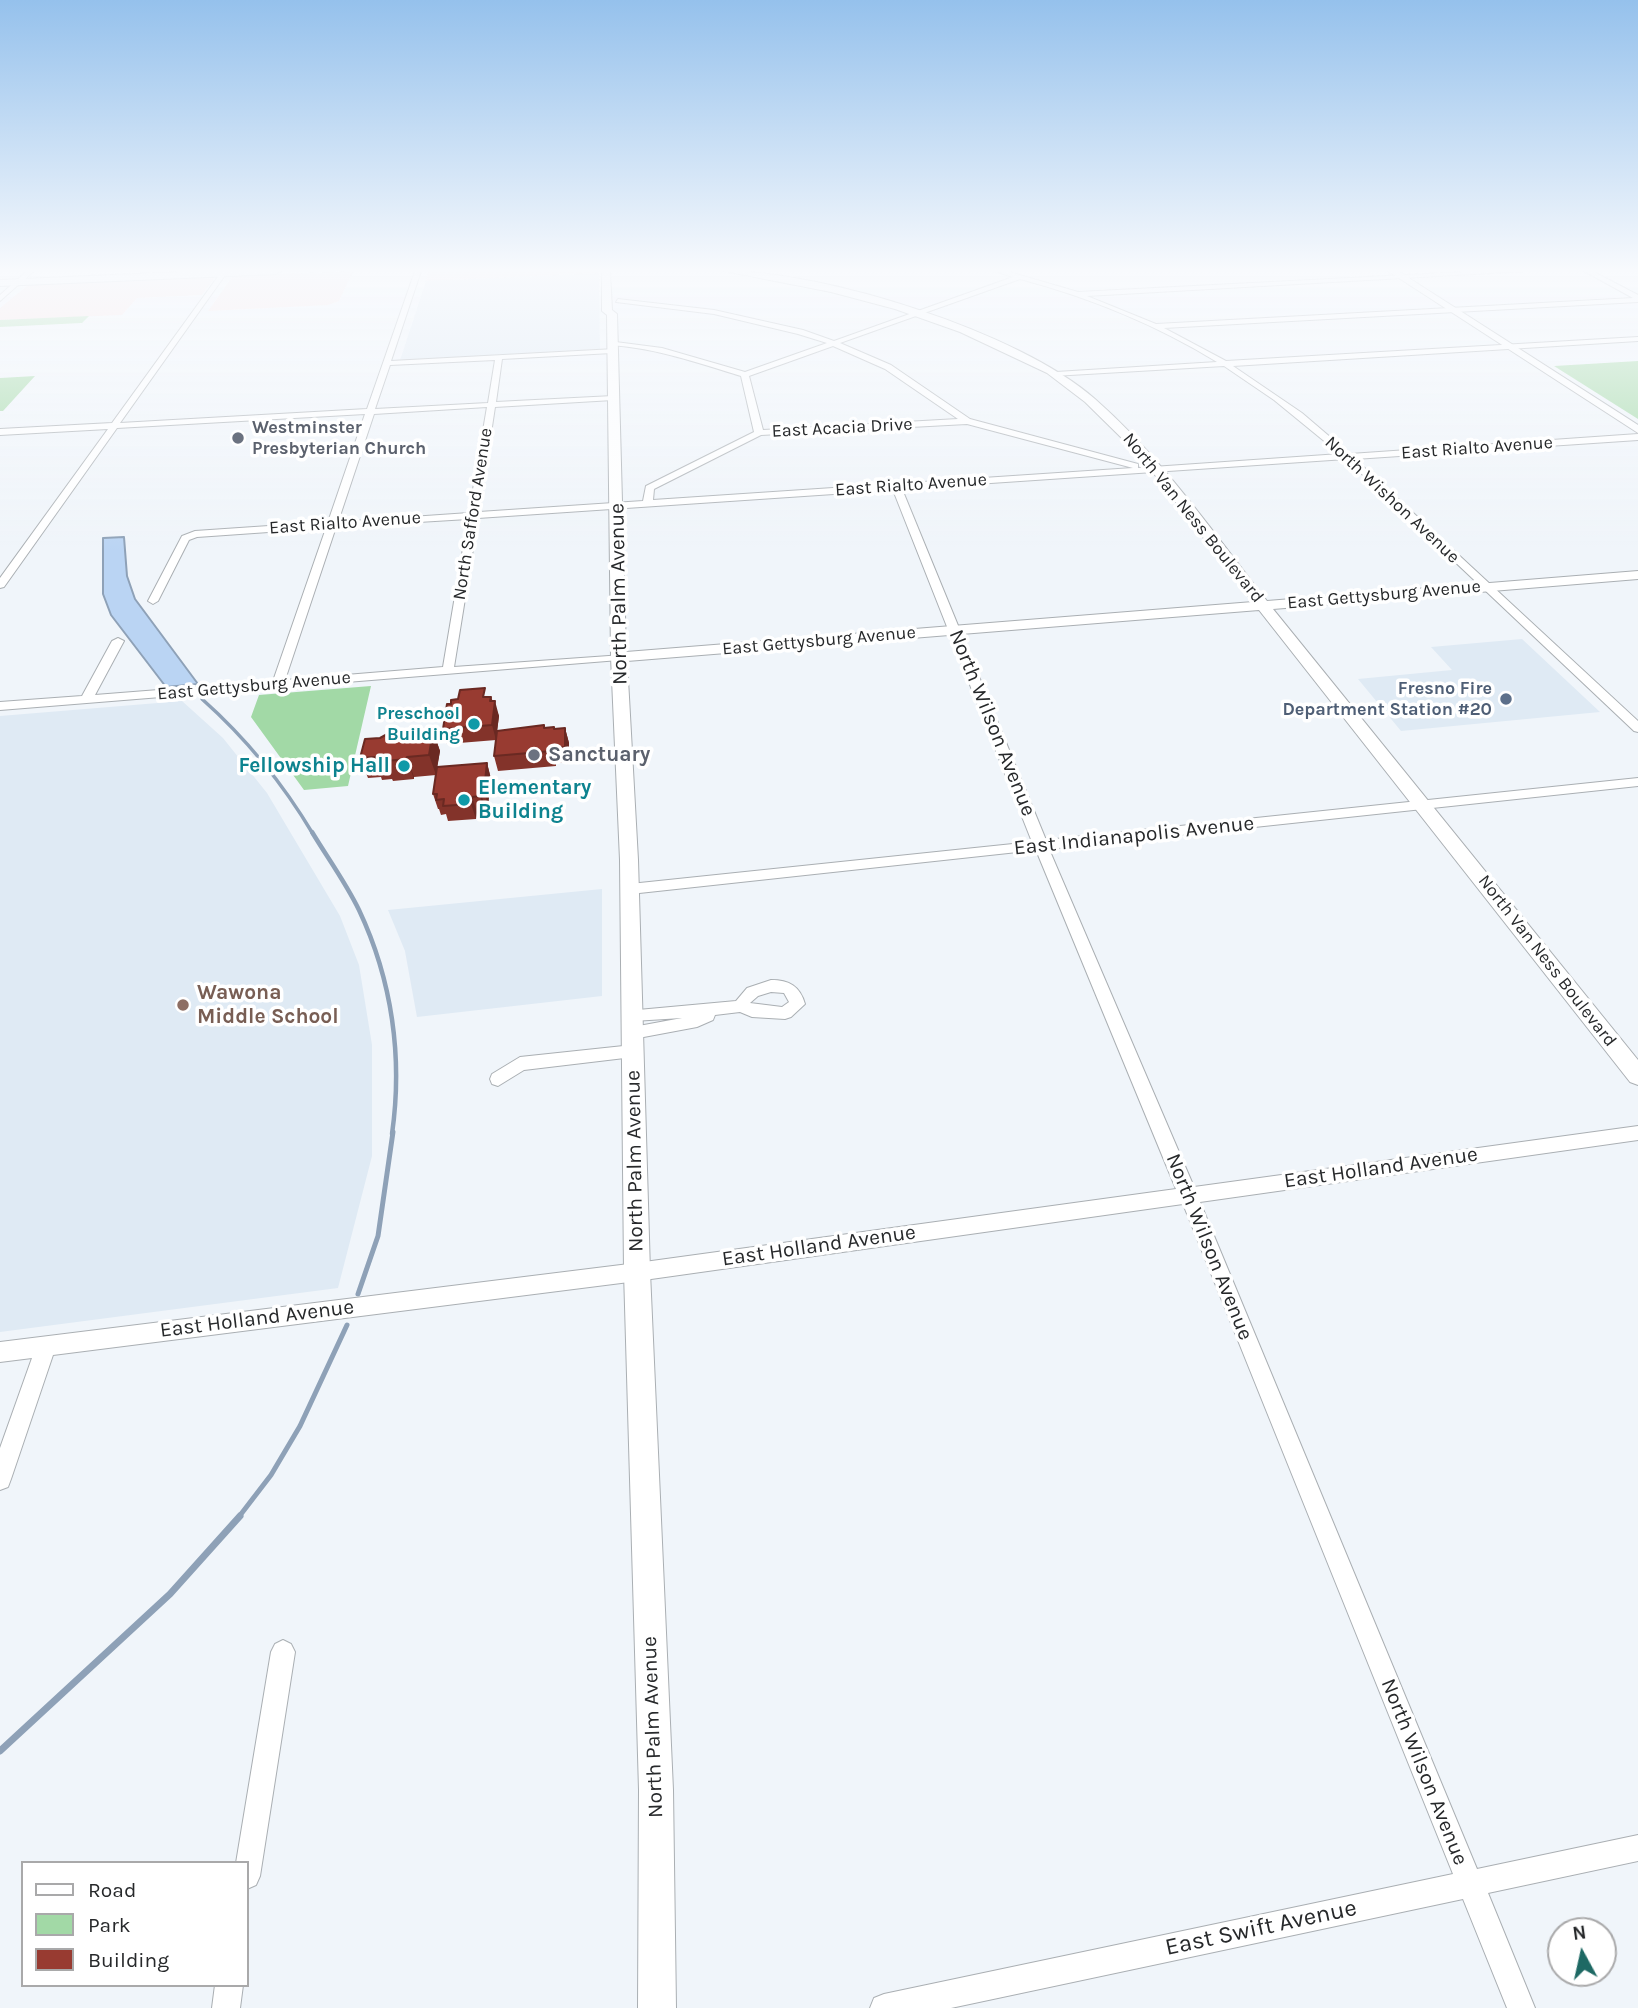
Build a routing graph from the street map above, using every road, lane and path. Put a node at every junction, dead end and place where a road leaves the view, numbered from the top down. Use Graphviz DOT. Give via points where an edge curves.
graph roads {
  1 [pos="158,365"];
  2 [pos="387,365"];
  3 [pos="498,365"];
  4 [pos="612,365"];
  5 [pos="708,365"];
  6 [pos="773,365"];
  7 [pos="879,365"];
  8 [pos="1037,365"];
  9 [pos="1199,365"];
  10 [pos="1228,365"];
  11 [pos="1537,365"];
  12 [pos="1056,374"];
  13 [pos="745,375"];
  14 [pos="613,398"];
  15 [pos="491,404"];
  16 [pos="371,411"];
  17 [pos="967,421"];
  18 [pos="114,426"];
  19 [pos="1638,430"];
  20 [pos="0,432"];
  21 [pos="758,433"];
  22 [pos="1638,437"];
  23 [pos="1347,457"];
  24 [pos="1158,469"];
  25 [pos="896,486"];
  26 [pos="648,504"];
  27 [pos="617,506"];
  28 [pos="473,515"];
  29 [pos="331,524"];
  30 [pos="1638,575"];
  31 [pos="0,585"];
  32 [pos="1486,587"];
  33 [pos="153,601"];
  34 [pos="1263,605"];
  35 [pos="955,630"];
  36 [pos="118,641"];
  37 [pos="619,657"];
  38 [pos="449,671"];
  39 [pos="277,685"];
  40 [pos="86,700"];
  41 [pos="0,706"];
  42 [pos="1638,728"];
  43 [pos="1638,782"];
  44 [pos="1422,804"];
  45 [pos="1041,846"];
  46 [pos="630,889"];
  47 [pos="741,1006"];
  48 [pos="633,1033"];
  49 [pos="1638,1076"];
  50 [pos="498,1079"];
  51 [pos="1638,1133"];
  52 [pos="1188,1195"];
  53 [pos="636,1272"];
  54 [pos="46,1345"];
  55 [pos="0,1352"];
  56 [pos="0,1479"];
  57 [pos="283,1652"];
  58 [pos="1638,1848"];
  59 [pos="248,1870"];
  60 [pos="1470,1883"];
  61 [pos="229,1987"];
  62 [pos="226,2008"];
  63 [pos="657,2008"];
  64 [pos="884,2008"];
  65 [pos="1521,2008"];
  1 -- 18 [label="street"];
  2 -- 16 [label="street"];
  3 -- 15 [label="street, North Safford Avenue"];
  4 -- 14 [label="street, North Palm Avenue"];
  5 -- 13 [label="street"];
  6 -- 13 [label="street"];
  7 -- 17 [label="street" via="905,377"];
  8 -- 12 [label="street, North Van Ness Boulevard"];
  9 -- 12 [label="street"];
  10 -- 23 [label="street, North Wishon Avenue" via="1279,399"];
  11 -- 19 [label="street"];
  12 -- 24 [label="street, North Van Ness Boulevard" via="1113,419"];
  13 -- 21 [label="street"];
  14 -- 15 [label="street"];
  14 -- 27 [label="street, North Palm Avenue"];
  15 -- 16 [label="street"];
  15 -- 28 [label="street, North Safford Avenue"];
  16 -- 18 [label="street"];
  16 -- 29 [label="street"];
  17 -- 21 [label="street, East Acacia Drive"];
  17 -- 24 [label="street"];
  18 -- 20 [label="street"];
  18 -- 31 [label="street"];
  21 -- 26 [label="street" via="649,488"];
  22 -- 23 [label="street, East Rialto Avenue"];
  23 -- 24 [label="street, East Rialto Avenue"];
  23 -- 32 [label="street, North Wishon Avenue"];
  24 -- 25 [label="street, East Rialto Avenue"];
  24 -- 34 [label="street, North Van Ness Boulevard"];
  25 -- 26 [label="street, East Rialto Avenue"];
  25 -- 35 [label="street, North Wilson Avenue"];
  26 -- 27 [label="street, East Rialto Avenue"];
  27 -- 28 [label="street, East Rialto Avenue"];
  27 -- 37 [label="street, North Palm Avenue"];
  28 -- 29 [label="street, East Rialto Avenue"];
  28 -- 38 [label="street, North Safford Avenue"];
  29 -- 33 [label="street, East Rialto Avenue" via="185,538"];
  29 -- 39 [label="street"];
  30 -- 32 [label="street, East Gettysburg Avenue"];
  32 -- 34 [label="street, East Gettysburg Avenue"];
  32 -- 42 [label="street, North Wishon Avenue"];
  34 -- 35 [label="street, East Gettysburg Avenue"];
  34 -- 44 [label="street, North Van Ness Boulevard"];
  35 -- 37 [label="street, East Gettysburg Avenue"];
  35 -- 45 [label="street, North Wilson Avenue"];
  36 -- 40 [label="street"];
  37 -- 38 [label="street, East Gettysburg Avenue"];
  37 -- 46 [label="street, North Palm Avenue"];
  38 -- 39 [label="street, East Gettysburg Avenue"];
  39 -- 40 [label="street, East Gettysburg Avenue"];
  40 -- 41 [label="street, East Gettysburg Avenue"];
  43 -- 44 [label="street, East Indianapolis Avenue"];
  44 -- 45 [label="street, East Indianapolis Avenue"];
  44 -- 49 [label="street, North Van Ness Boulevard"];
  45 -- 46 [label="street, East Indianapolis Avenue"];
  45 -- 52 [label="street, North Wilson Avenue"];
  46 -- 48 [label="street, North Palm Avenue"];
  47 -- 48 [label="street" via="697,1021"];
  48 -- 50 [label="street" via="520,1064"];
  48 -- 53 [label="street, North Palm Avenue"];
  51 -- 52 [label="street, East Holland Avenue"];
  52 -- 53 [label="street, East Holland Avenue"];
  52 -- 60 [label="street, North Wilson Avenue"];
  53 -- 54 [label="street, East Holland Avenue"];
  53 -- 63 [label="street, North Palm Avenue" via="656,1790"];
  54 -- 55 [label="street, East Holland Avenue"];
  54 -- 56 [label="street"];
  57 -- 59 [label="street"];
  58 -- 60 [label="street, East Swift Avenue"];
  60 -- 64 [label="street, East Swift Avenue"];
  60 -- 65 [label="street, North Wilson Avenue"];
  61 -- 62 [label="street"];
}
